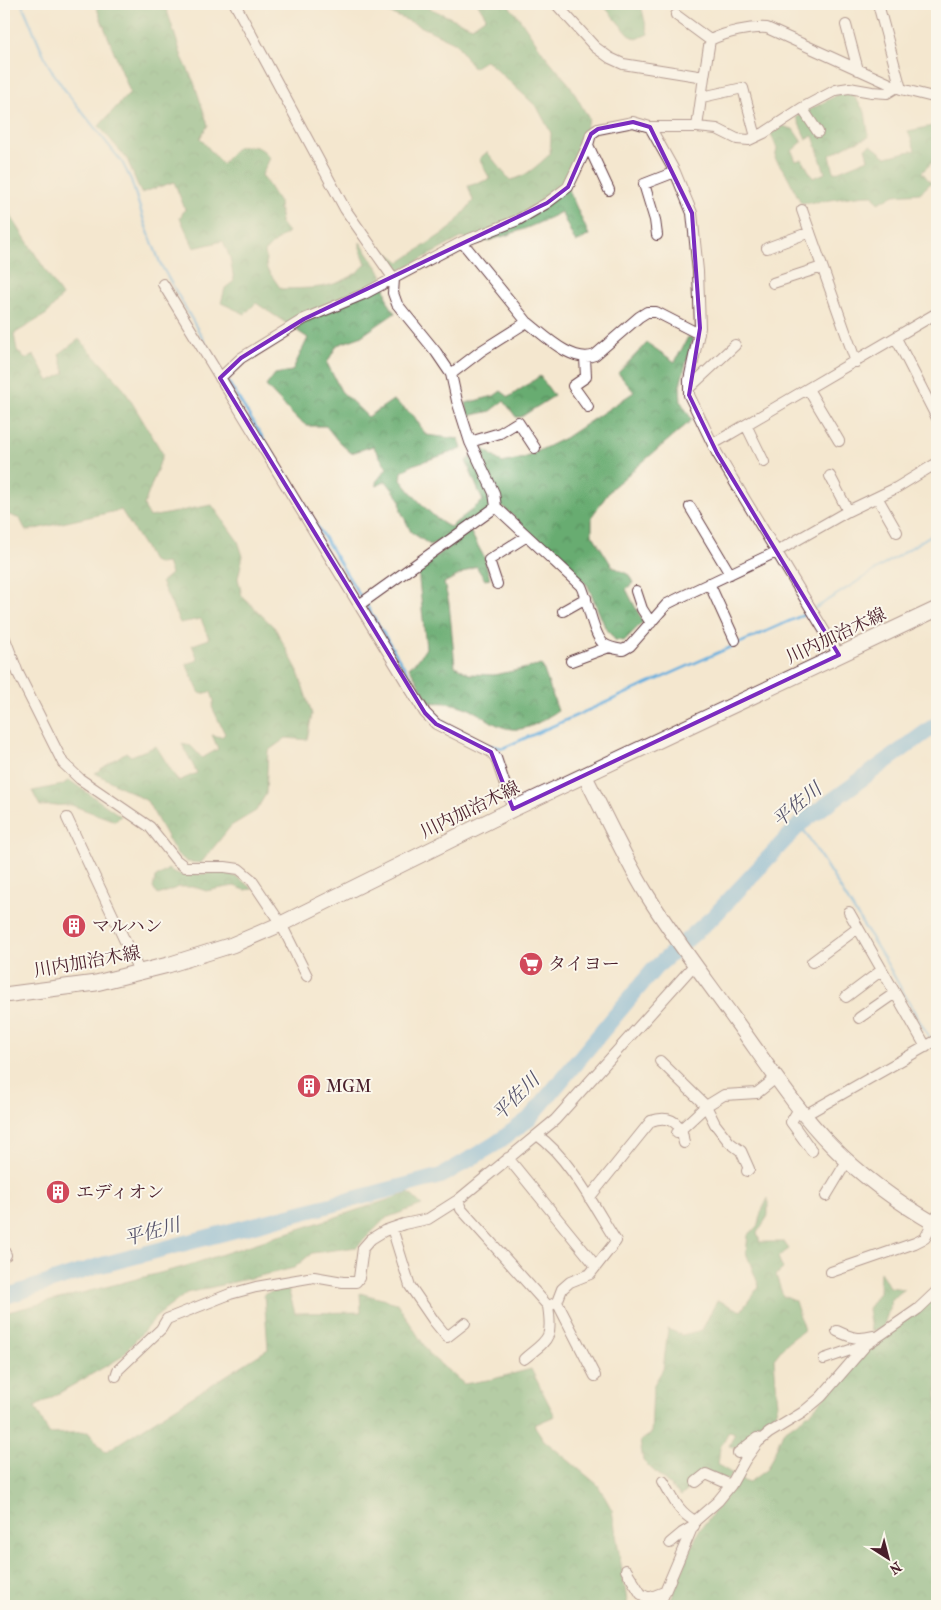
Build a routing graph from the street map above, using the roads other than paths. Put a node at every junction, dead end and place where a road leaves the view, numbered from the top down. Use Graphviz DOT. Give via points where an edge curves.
graph roads {
  1 [pos="235,4"];
  2 [pos="556,4"];
  3 [pos="878,4"];
  4 [pos="676,15"];
  5 [pos="846,25"];
  6 [pos="710,40"];
  7 [pos="858,70"];
  8 [pos="704,77"];
  9 [pos="899,88"];
  10 [pos="702,97"];
  11 [pos="937,98"];
  12 [pos="802,108"];
  13 [pos="650,127"];
  14 [pos="698,127"];
  15 [pos="818,132"];
  16 [pos="756,137"];
  17 [pos="588,145"];
  18 [pos="675,172"];
  19 [pos="609,190"];
  20 [pos="802,210"];
  21 [pos="810,232"];
  22 [pos="657,235"];
  23 [pos="462,242"];
  24 [pos="767,248"];
  25 [pos="822,267"];
  26 [pos="394,279"];
  27 [pos="163,284"];
  28 [pos="772,284"];
  29 [pos="937,313"];
  30 [pos="527,322"];
  31 [pos="699,334"];
  32 [pos="896,338"];
  33 [pos="735,345"];
  34 [pos="585,357"];
  35 [pos="856,362"];
  36 [pos="451,374"];
  37 [pos="223,376"];
  38 [pos="689,388"];
  39 [pos="808,389"];
  40 [pos="588,407"];
  41 [pos="937,418"];
  42 [pos="746,425"];
  43 [pos="839,441"];
  44 [pos="470,442"];
  45 [pos="713,444"];
  46 [pos="535,448"];
  47 [pos="764,462"];
  48 [pos="937,463"];
  49 [pos="830,476"];
  50 [pos="877,497"];
  51 [pos="496,507"];
  52 [pos="690,507"];
  53 [pos="848,511"];
  54 [pos="897,532"];
  55 [pos="528,536"];
  56 [pos="776,552"];
  57 [pos="730,574"];
  58 [pos="497,584"];
  59 [pos="709,584"];
  60 [pos="636,591"];
  61 [pos="586,598"];
  62 [pos="362,603"];
  63 [pos="937,609"];
  64 [pos="563,611"];
  65 [pos="651,623"];
  66 [pos="4,636"];
  67 [pos="735,640"];
  68 [pos="609,647"];
  69 [pos="839,654"];
  70 [pos="571,661"];
  71 [pos="585,776"];
  72 [pos="513,809"];
  73 [pos="68,818"];
  74 [pos="849,912"];
  75 [pos="281,924"];
  76 [pos="858,928"];
  77 [pos="812,962"];
  78 [pos="693,963"];
  79 [pos="882,970"];
  80 [pos="140,973"];
  81 [pos="307,976"];
  82 [pos="895,993"];
  83 [pos="4,995"];
  84 [pos="846,996"];
  85 [pos="860,1018"];
  86 [pos="932,1043"];
  87 [pos="660,1061"];
  88 [pos="777,1077"];
  89 [pos="706,1106"];
  90 [pos="802,1111"];
  91 [pos="679,1132"];
  92 [pos="537,1135"];
  93 [pos="684,1143"];
  94 [pos="812,1150"];
  95 [pos="508,1158"];
  96 [pos="847,1161"];
  97 [pos="747,1172"];
  98 [pos="826,1196"];
  99 [pos="589,1198"];
  100 [pos="458,1200"];
  101 [pos="936,1221"];
  102 [pos="392,1228"];
  103 [pos="596,1266"];
  104 [pos="832,1272"];
  105 [pos="937,1291"];
  106 [pos="552,1304"];
  107 [pos="466,1323"];
  108 [pos="837,1331"];
  109 [pos="884,1333"];
  110 [pos="866,1345"];
  111 [pos="524,1359"];
  112 [pos="824,1359"];
  113 [pos="116,1376"];
  114 [pos="595,1376"];
  115 [pos="764,1437"];
  116 [pos="738,1453"];
  117 [pos="662,1482"];
  118 [pos="696,1482"];
  119 [pos="731,1485"];
  120 [pos="695,1524"];
  121 [pos="670,1543"];
  122 [pos="626,1570"];
  123 [pos="664,1592"];
  124 [pos="659,1606"];
  1 -- 26 [label="street" via="345,209"];
  2 -- 8 [label="street" via="595,47 610,58 623,64"];
  3 -- 9 [label="street"];
  4 -- 6 [label="street"];
  5 -- 7 [label="street"];
  6 -- 7 [label="street" via="756,27 767,28"];
  6 -- 8 [label="street"];
  7 -- 9 [label="street"];
  8 -- 10 [label="street"];
  9 -- 11 [label="street"];
  9 -- 12 [label="street" via="887,93 849,88 836,90"];
  10 -- 14 [label="street"];
  10 -- 16 [label="street" via="743,88"];
  12 -- 15 [label="street"];
  12 -- 16 [label="street"];
  13 -- 14 [label="street"];
  13 -- 17 [label="street" via="633,122 598,129 591,134"];
  13 -- 18 [label="street"];
  14 -- 16 [label="street" via="718,129 737,139"];
  17 -- 19 [label="street"];
  17 -- 23 [label="street" via="568,187 554,198 518,220"];
  18 -- 22 [label="street" via="644,184"];
  18 -- 31 [label="street" via="692,213 698,271"];
  20 -- 21 [label="street"];
  21 -- 24 [label="street"];
  21 -- 25 [label="street"];
  23 -- 26 [label="street"];
  23 -- 30 [label="street"];
  25 -- 28 [label="street"];
  25 -- 35 [label="street"];
  26 -- 36 [label="street" via="393,293 397,304"];
  26 -- 37 [label="street" via="304,319 241,358"];
  27 -- 37 [label="street"];
  29 -- 32 [label="street"];
  30 -- 34 [label="street" via="568,352"];
  30 -- 36 [label="street"];
  31 -- 34 [label="street" via="656,312 647,312 595,355"];
  31 -- 38 [label="street"];
  32 -- 35 [label="street"];
  32 -- 41 [label="street"];
  33 -- 38 [label="street"];
  34 -- 40 [label="street" via="586,377 573,386"];
  35 -- 39 [label="street"];
  36 -- 44 [label="street"];
  37 -- 62 [label="street"];
  38 -- 45 [label="street" via="689,395"];
  39 -- 42 [label="street"];
  39 -- 43 [label="street"];
  42 -- 45 [label="street"];
  42 -- 47 [label="street"];
  44 -- 46 [label="street" via="500,433 518,422"];
  44 -- 51 [label="street" via="494,493"];
  45 -- 56 [label="street"];
  48 -- 50 [label="street"];
  49 -- 53 [label="street"];
  50 -- 53 [label="street"];
  50 -- 54 [label="street"];
  51 -- 55 [label="street"];
  51 -- 62 [label="street"];
  52 -- 57 [label="street"];
  53 -- 56 [label="street"];
  55 -- 58 [label="street" via="489,560"];
  55 -- 61 [label="street" via="581,586"];
  56 -- 57 [label="street"];
  56 -- 69 [label="street"];
  57 -- 59 [label="street"];
  59 -- 65 [label="street" via="668,604"];
  59 -- 67 [label="street"];
  60 -- 65 [label="street"];
  61 -- 64 [label="street"];
  61 -- 68 [label="street" via="596,632 603,644"];
  62 -- 72 [label="street" via="425,713 436,724 491,752 496,758"];
  63 -- 69 [label="main road, 川内加治木線"];
  65 -- 68 [label="street" via="630,646 623,650"];
  66 -- 75 [label="street" via="18,673 63,763 80,779 150,827 185,867 239,869 251,879"];
  68 -- 70 [label="street"];
  69 -- 71 [label="main road, 川内加治木線"];
  71 -- 72 [label="main road, 川内加治木線"];
  71 -- 78 [label="street" via="647,894"];
  72 -- 75 [label="main road, 川内加治木線"];
  73 -- 80 [label="street"];
  74 -- 76 [label="street"];
  75 -- 80 [label="main road, 川内加治木線" via="200,956"];
  75 -- 81 [label="street"];
  76 -- 77 [label="street"];
  76 -- 79 [label="street"];
  78 -- 88 [label="street"];
  78 -- 92 [label="street" via="555,1120"];
  79 -- 82 [label="street"];
  79 -- 84 [label="street"];
  80 -- 83 [label="main road, 川内加治木線" via="96,983"];
  82 -- 85 [label="street"];
  82 -- 86 [label="street"];
  86 -- 90 [label="street"];
  87 -- 89 [label="street"];
  88 -- 89 [label="street" via="757,1092 724,1095"];
  88 -- 90 [label="street"];
  89 -- 91 [label="street"];
  89 -- 97 [label="street" via="715,1124 741,1152 748,1165"];
  90 -- 94 [label="street" via="791,1122"];
  90 -- 96 [label="street"];
  91 -- 93 [label="street"];
  91 -- 99 [label="street" via="671,1120 662,1117 651,1121"];
  92 -- 95 [label="street"];
  92 -- 99 [label="street" via="546,1141 576,1177"];
  95 -- 100 [label="street"];
  95 -- 103 [label="street"];
  96 -- 98 [label="street"];
  96 -- 101 [label="street" via="880,1188"];
  99 -- 103 [label="street" via="616,1241"];
  100 -- 102 [label="street" via="428,1219"];
  100 -- 106 [label="street" via="461,1209"];
  101 -- 104 [label="street" via="924,1238 915,1243"];
  102 -- 107 [label="street" via="410,1286 434,1321 447,1337"];
  102 -- 113 [label="street" via="371,1239 363,1248 356,1282 314,1277 256,1286 230,1294 167,1319 161,1330 118,1370"];
  103 -- 106 [label="street" via="590,1274 570,1282"];
  105 -- 109 [label="street"];
  106 -- 111 [label="street" via="550,1334"];
  106 -- 114 [label="street"];
  108 -- 109 [label="street" via="862,1339"];
  109 -- 110 [label="street"];
  110 -- 112 [label="street"];
  110 -- 115 [label="street" via="821,1397"];
  115 -- 116 [label="street" via="751,1442"];
  115 -- 119 [label="street" via="745,1460"];
  117 -- 120 [label="street" via="684,1515"];
  118 -- 119 [label="street" via="706,1474"];
  119 -- 120 [label="street"];
  120 -- 121 [label="street"];
  120 -- 123 [label="street"];
  122 -- 123 [label="street" via="641,1594 649,1598"];
  123 -- 124 [label="street"];
}
